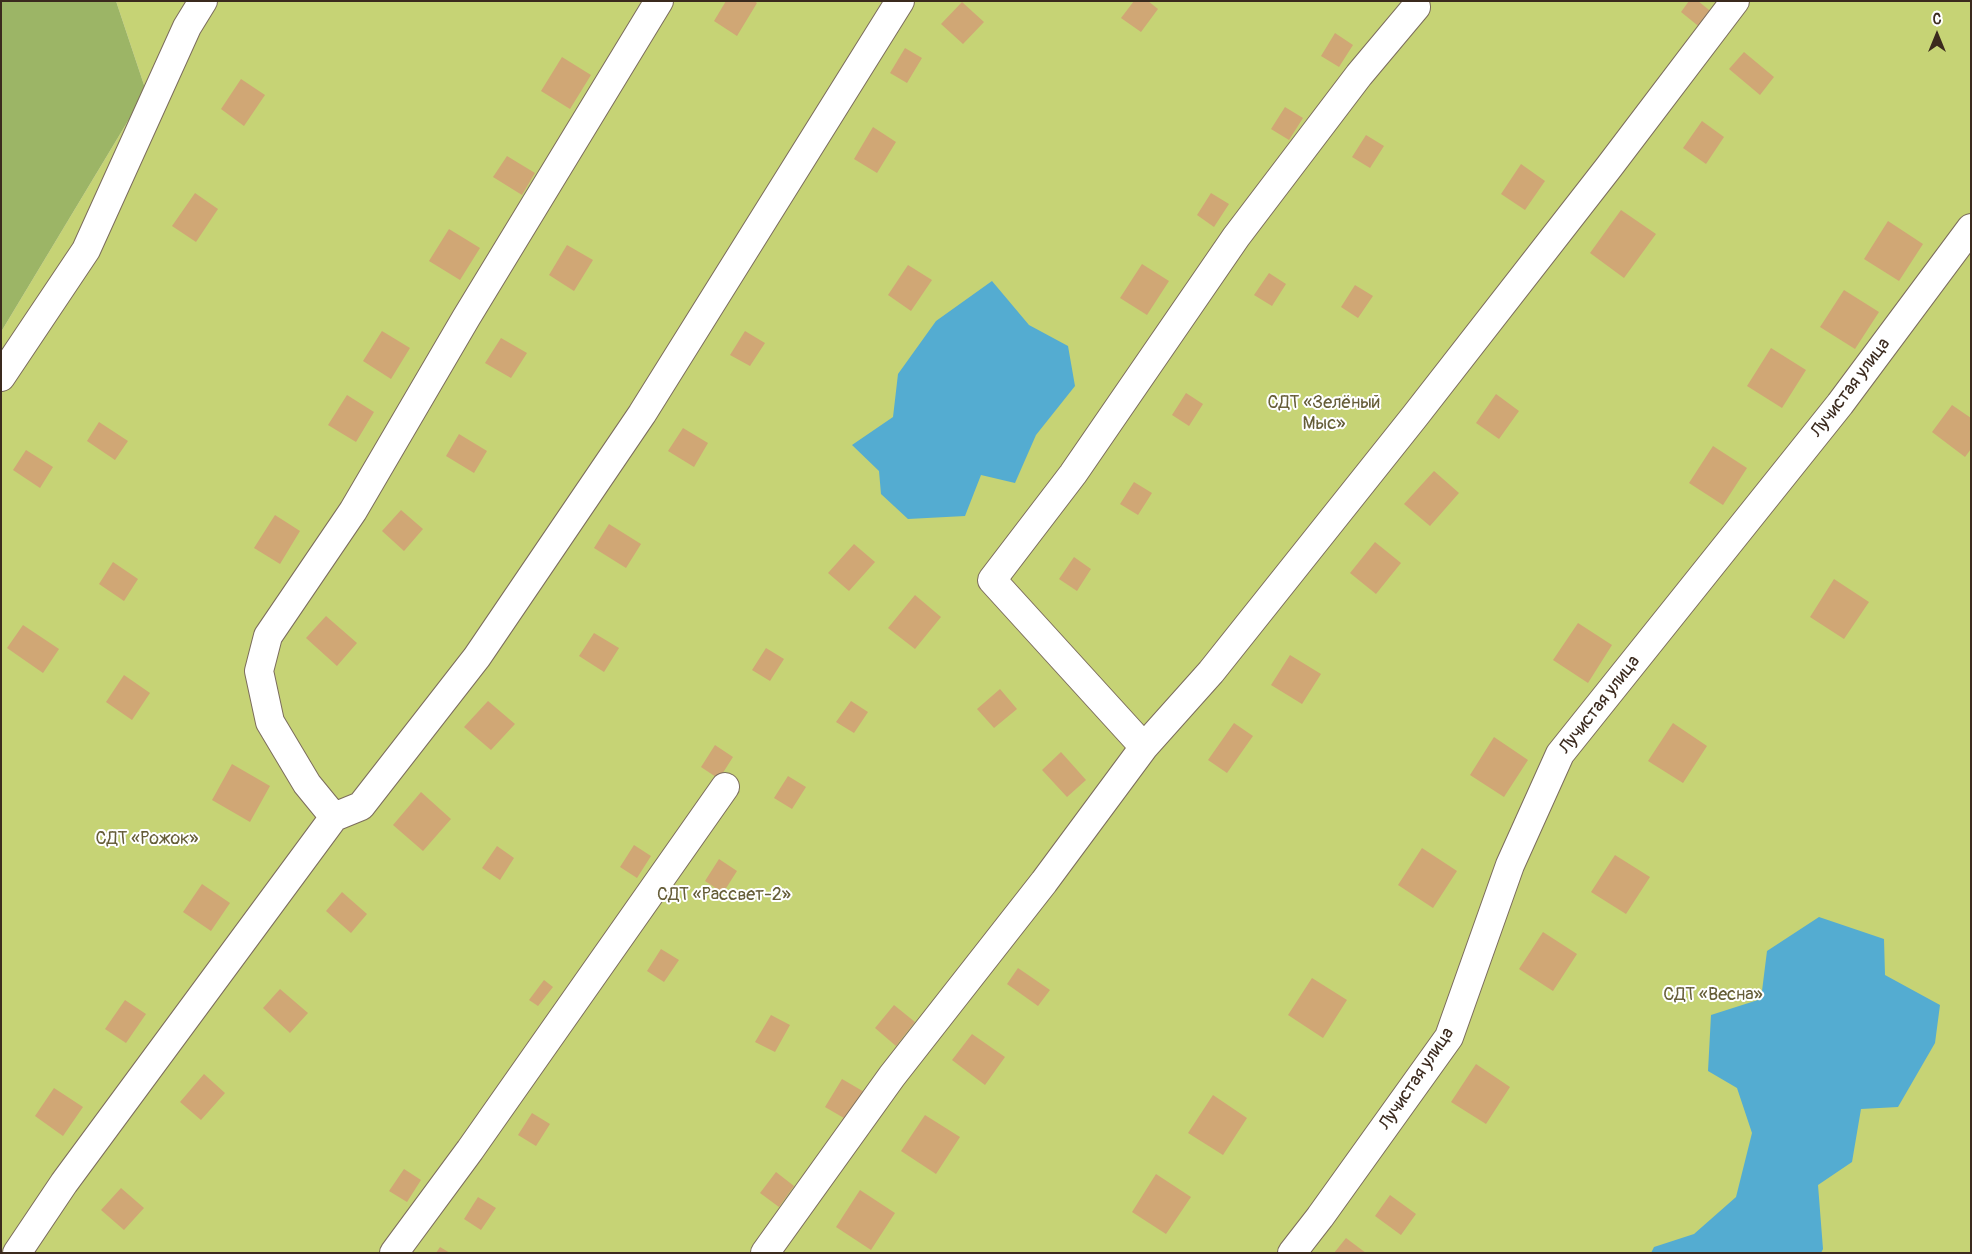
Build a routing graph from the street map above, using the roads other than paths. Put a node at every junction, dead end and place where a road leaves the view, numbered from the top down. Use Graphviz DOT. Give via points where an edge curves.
graph roads {
  1 [pos="203,1"];
  2 [pos="659,1"];
  3 [pos="900,1"];
  4 [pos="1735,1"];
  5 [pos="1416,7"];
  6 [pos="1971,228"];
  7 [pos="1,377"];
  8 [pos="1144,746"];
  9 [pos="725,787"];
  10 [pos="334,817"];
  11 [pos="16,1253"];
  12 [pos="394,1253"];
  13 [pos="765,1253"];
  14 [pos="1292,1253"];
  1 -- 7 [label="lane" via="188,27 86,250"];
  2 -- 10 [label="lane" via="353,511 268,636 259,671 270,722 307,784"];
  3 -- 10 [label="lane" via="642,414 477,657 360,806"];
  4 -- 8 [label="lane" via="1408,424 1211,672"];
  5 -- 8 [label="lane" via="1359,75 1236,237 1073,474 992,580"];
  6 -- 14 [label="lane, Лучистая улица" via="1840,404 1560,754 1510,866 1450,1036"];
  8 -- 13 [label="lane" via="1044,882 892,1076"];
  9 -- 12 [label="lane"];
  10 -- 11 [label="lane"];
}
